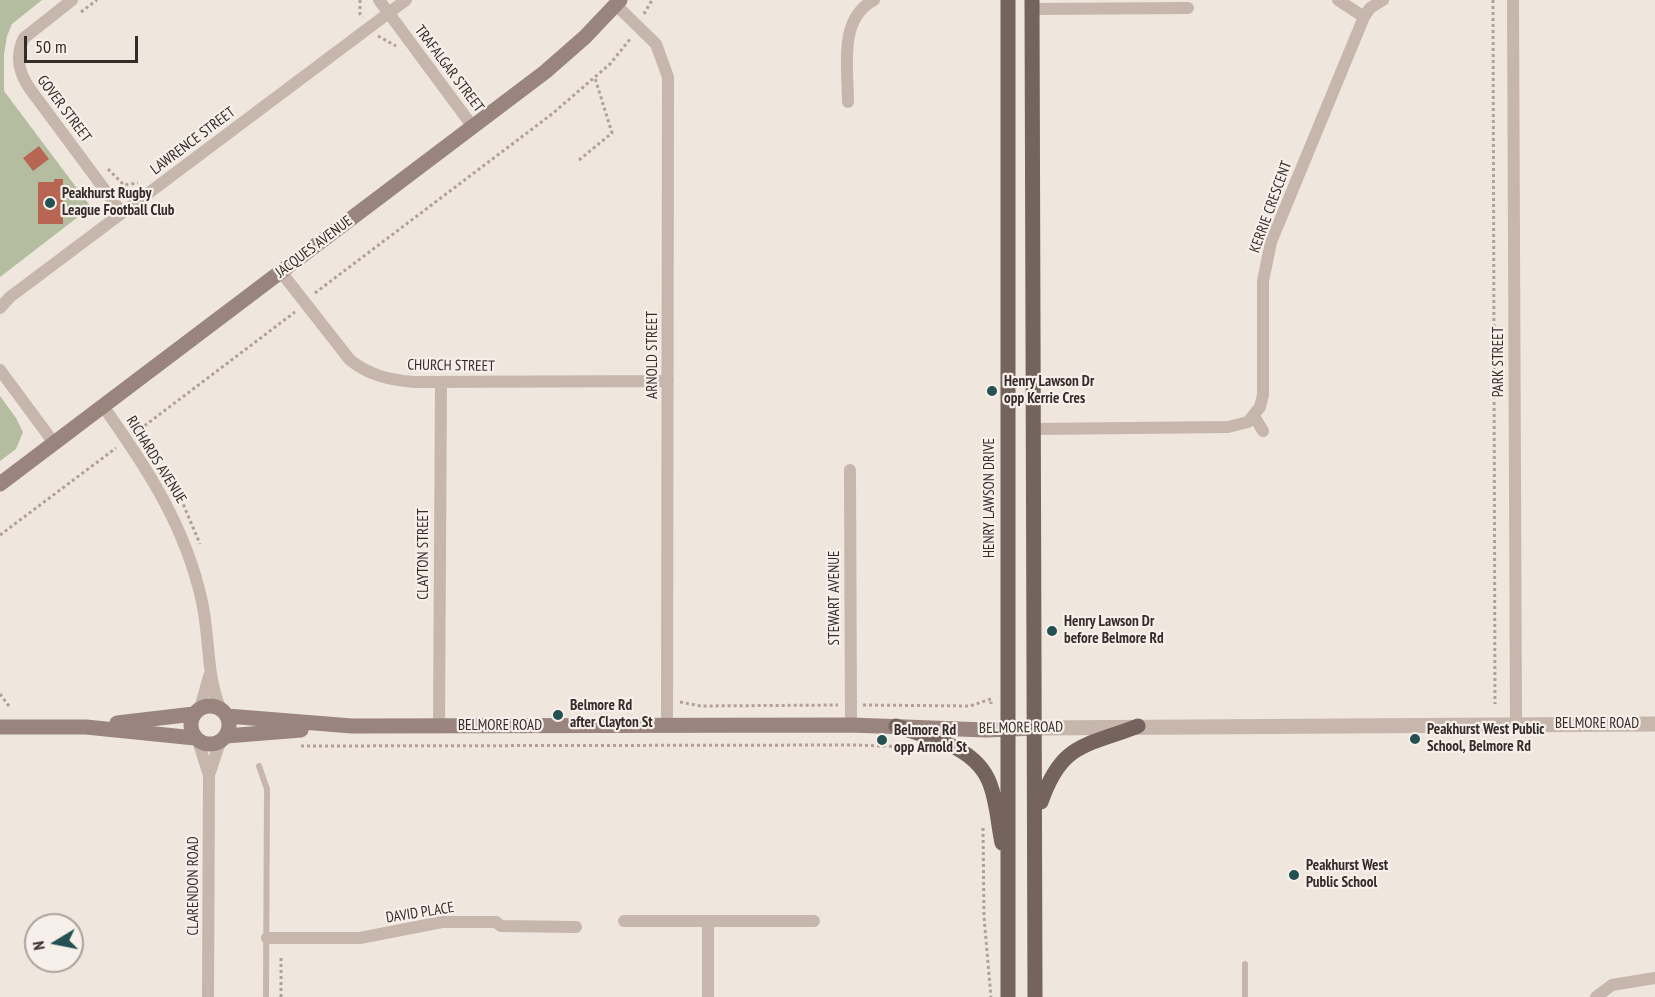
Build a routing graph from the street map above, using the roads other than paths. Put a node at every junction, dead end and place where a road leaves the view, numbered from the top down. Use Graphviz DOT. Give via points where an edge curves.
graph roads {
  1 [pos="72,0"];
  2 [pos="379,0"];
  3 [pos="406,0"];
  4 [pos="874,0"];
  5 [pos="1008,0"];
  6 [pos="1338,0"];
  7 [pos="1383,0"];
  8 [pos="1513,0"];
  9 [pos="618,3"];
  10 [pos="1032,5"];
  11 [pos="1188,8"];
  12 [pos="388,13"];
  13 [pos="1364,17"];
  14 [pos="848,102"];
  15 [pos="473,127"];
  16 [pos="123,213"];
  17 [pos="281,272"];
  18 [pos="0,308"];
  19 [pos="0,370"];
  20 [pos="668,381"];
  21 [pos="441,382"];
  22 [pos="104,406"];
  23 [pos="1254,416"];
  24 [pos="1034,429"];
  25 [pos="1263,430"];
  26 [pos="54,443"];
  27 [pos="850,470"];
  28 [pos="0,484"];
  29 [pos="210,671"];
  30 [pos="197,711"];
  31 [pos="224,713"];
  32 [pos="1516,724"];
  33 [pos="1655,724"];
  34 [pos="851,725"];
  35 [pos="352,726"];
  36 [pos="439,726"];
  37 [pos="667,726"];
  38 [pos="896,726"];
  39 [pos="1138,726"];
  40 [pos="0,727"];
  41 [pos="86,727"];
  42 [pos="1036,728"];
  43 [pos="1007,730"];
  44 [pos="223,739"];
  45 [pos="196,740"];
  46 [pos="259,766"];
  47 [pos="209,775"];
  48 [pos="1037,813"];
  49 [pos="1010,884"];
  50 [pos="624,921"];
  51 [pos="708,921"];
  52 [pos="814,921"];
  53 [pos="576,927"];
  54 [pos="267,938"];
  55 [pos="1245,964"];
  56 [pos="1655,978"];
  57 [pos="208,997"];
  58 [pos="266,997"];
  59 [pos="708,997"];
  60 [pos="1008,997"];
  61 [pos="1035,997"];
  62 [pos="1245,997"];
  63 [pos="1596,997"];
  1 -- 16 [label="street, GOVER STREET" via="24,38 19,46 19,68 30,89"];
  2 -- 12 [label="street, TRAFALGAR STREET"];
  3 -- 12 [label="street, LAWRENCE STREET"];
  4 -- 14 [label="street" via="860,9 850,29"];
  5 -- 43 [label="main road, HENRY LAWSON DRIVE"];
  6 -- 13 [label="street"];
  7 -- 13 [label="street, KERRIE CRESCENT"];
  8 -- 32 [label="street, PARK STREET"];
  9 -- 15 [label="main road, JACQUES AVENUE" via="545,72"];
  9 -- 20 [label="street, ARNOLD STREET" via="656,44 668,76"];
  10 -- 11 [label="street"];
  10 -- 24 [label="main road"];
  12 -- 15 [label="street, TRAFALGAR STREET"];
  12 -- 16 [label="street, LAWRENCE STREET"];
  13 -- 23 [label="street, KERRIE CRESCENT" via="1271,242 1263,281 1263,395"];
  15 -- 17 [label="main road, JACQUES AVENUE"];
  16 -- 18 [label="street, LAWRENCE STREET"];
  17 -- 21 [label="street, CHURCH STREET" via="340,350 360,368 397,381"];
  17 -- 22 [label="main road, JACQUES AVENUE"];
  19 -- 26 [label="street"];
  20 -- 21 [label="street, CHURCH STREET"];
  20 -- 37 [label="street, ARNOLD STREET"];
  21 -- 36 [label="street, CLAYTON STREET"];
  22 -- 26 [label="main road, JACQUES AVENUE"];
  22 -- 29 [label="street, RICHARDS AVENUE" via="158,486 185,542 202,602"];
  23 -- 24 [label="street" via="1248,422 1228,427"];
  23 -- 25 [label="street"];
  24 -- 42 [label="main road"];
  26 -- 28 [label="main road, JACQUES AVENUE"];
  27 -- 34 [label="street, STEWART AVENUE"];
  29 -- 30 [label="street, RICHARDS AVENUE"];
  29 -- 31 [label="street, RICHARDS AVENUE"];
  30 -- 31 [label="main road" via="208,706"];
  30 -- 41 [label="main road"];
  30 -- 45 [label="main road" via="190,728"];
  31 -- 35 [label="main road, BELMORE ROAD"];
  31 -- 44 [label="main road" via="229,726"];
  32 -- 33 [label="street, BELMORE ROAD"];
  32 -- 39 [label="street, BELMORE ROAD"];
  34 -- 37 [label="main road, BELMORE ROAD"];
  34 -- 38 [label="main road, BELMORE ROAD"];
  35 -- 36 [label="main road, BELMORE ROAD"];
  35 -- 44 [label="main road, BELMORE ROAD"];
  36 -- 37 [label="main road, BELMORE ROAD"];
  38 -- 43 [label="main road, BELMORE ROAD"];
  38 -- 49 [label="main road" via="960,750 979,765 990,784"];
  39 -- 42 [label="street, BELMORE ROAD"];
  39 -- 48 [label="main road" via="1089,742 1062,759"];
  40 -- 41 [label="main road"];
  41 -- 45 [label="main road"];
  42 -- 43 [label="main road, BELMORE ROAD"];
  42 -- 48 [label="main road"];
  43 -- 49 [label="main road, HENRY LAWSON DRIVE"];
  44 -- 45 [label="main road" via="208,745"];
  44 -- 47 [label="street, CLARENDON ROAD"];
  45 -- 47 [label="street, CLARENDON ROAD"];
  46 -- 54 [label="lane" via="267,789"];
  47 -- 57 [label="street, CLARENDON ROAD"];
  48 -- 61 [label="main road"];
  49 -- 60 [label="main road, HENRY LAWSON DRIVE"];
  50 -- 51 [label="street"];
  51 -- 52 [label="street"];
  51 -- 59 [label="street"];
  53 -- 54 [label="street, DAVID PLACE" via="454,921 360,938"];
  54 -- 58 [label="lane"];
  55 -- 62 [label="lane"];
  56 -- 63 [label="street" via="1612,985"];
}
